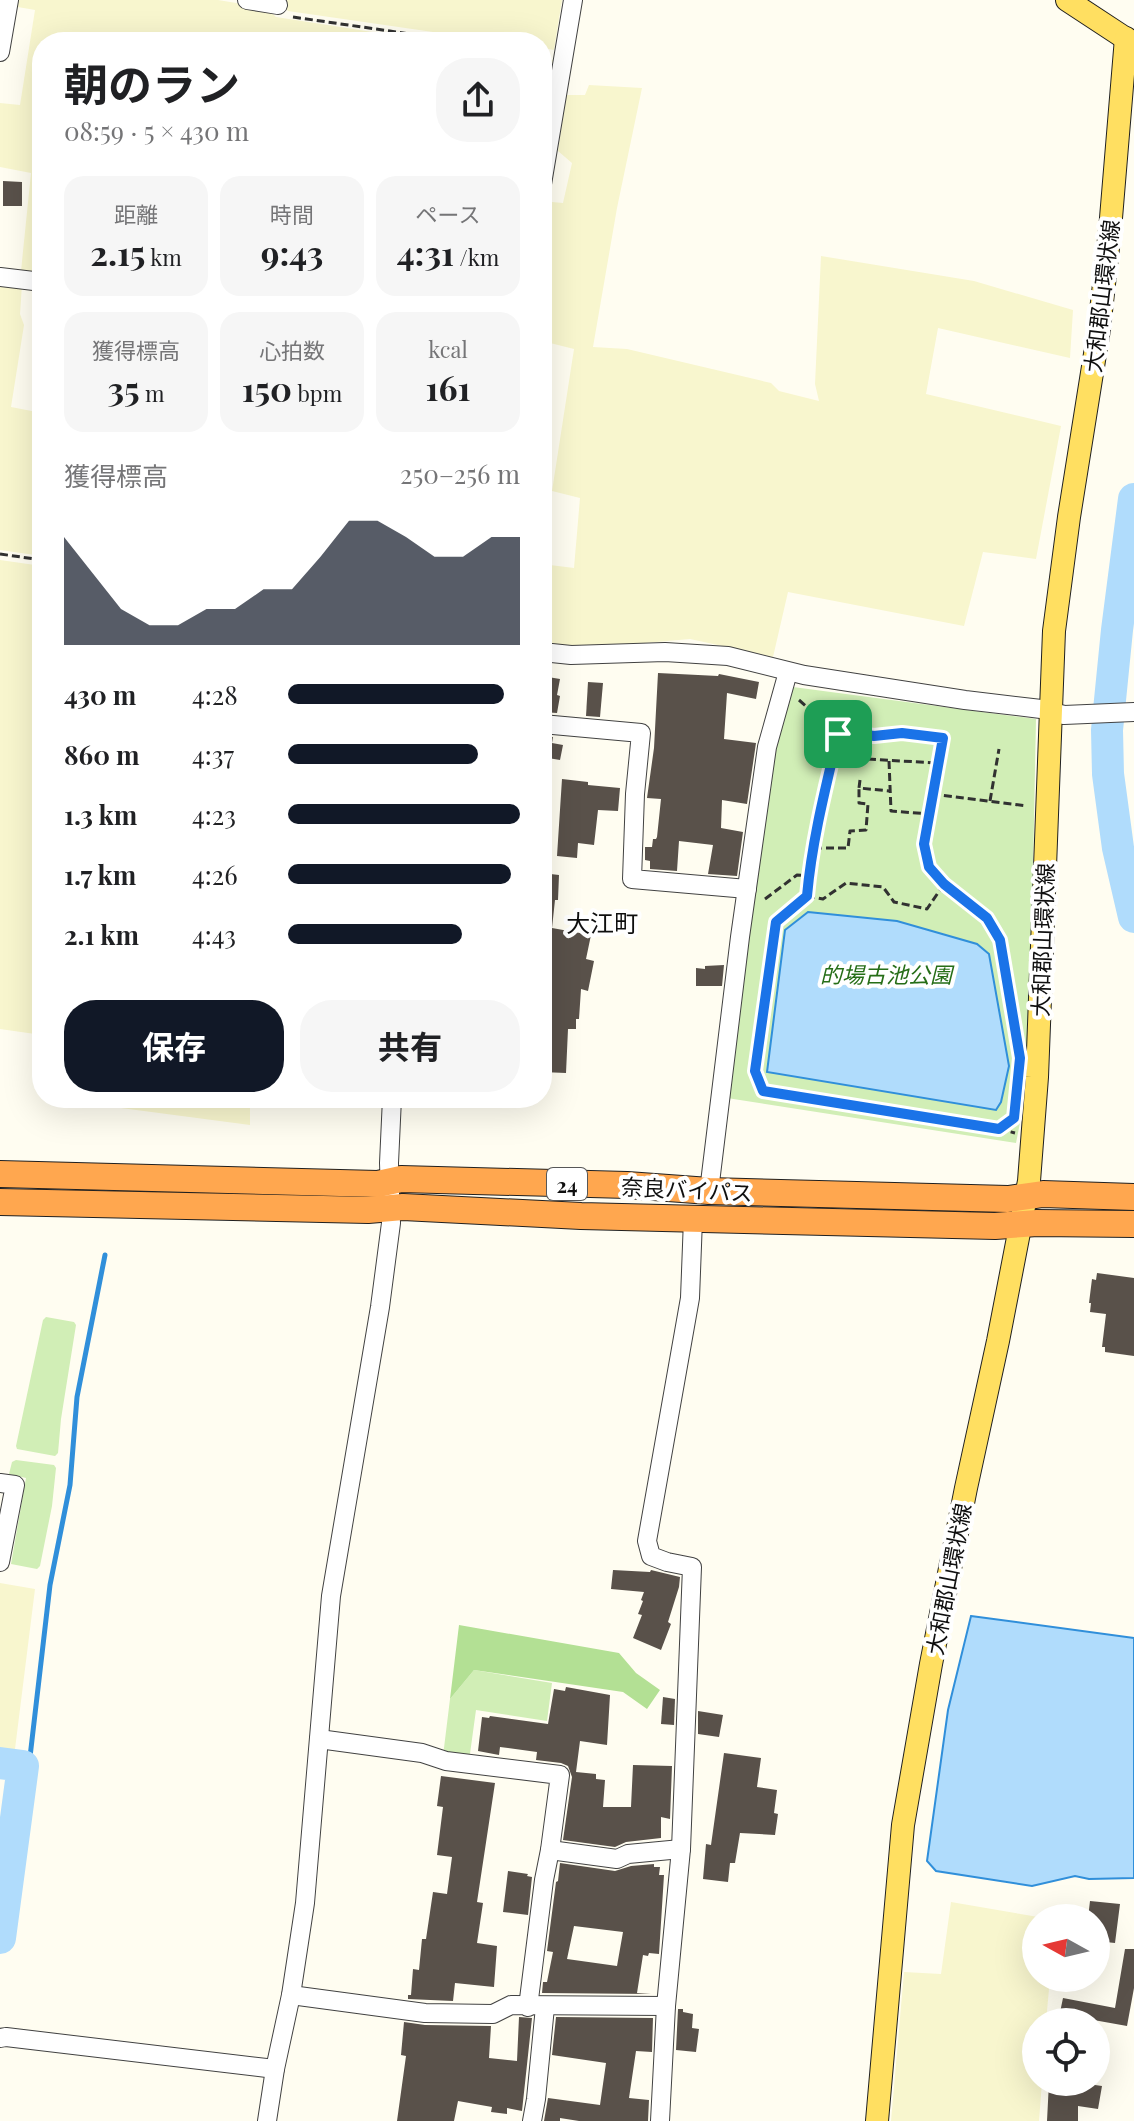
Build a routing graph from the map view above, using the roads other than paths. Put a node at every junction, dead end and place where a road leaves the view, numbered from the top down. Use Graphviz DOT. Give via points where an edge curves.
graph roads {
  1 [pos="9,0"];
  2 [pos="247,0"];
  3 [pos="573,0"];
  4 [pos="1067,0"];
  5 [pos="278,5"];
  6 [pos="1130,41"];
  7 [pos="0,52"];
  8 [pos="552,125"];
  9 [pos="0,277"];
  10 [pos="32,281"];
  11 [pos="552,653"];
  12 [pos="788,672"];
  13 [pos="1134,712"];
  14 [pos="1058,714"];
  15 [pos="552,725"];
  16 [pos="747,889"];
  17 [pos="392,1108"];
  18 [pos="0,1174"];
  19 [pos="390,1182"];
  20 [pos="709,1191"];
  21 [pos="1026,1197"];
  22 [pos="1134,1197"];
  23 [pos="0,1202"];
  24 [pos="391,1209"];
  25 [pos="693,1219"];
  26 [pos="1021,1224"];
  27 [pos="1134,1224"];
  28 [pos="0,1483"];
  29 [pos="0,1562"];
  30 [pos="319,1739"];
  31 [pos="681,1849"];
  32 [pos="550,1850"];
  33 [pos="291,1995"];
  34 [pos="666,2006"];
  35 [pos="536,2007"];
  36 [pos="0,2038"];
  37 [pos="275,2069"];
  38 [pos="267,2121"];
  39 [pos="532,2121"];
  40 [pos="660,2121"];
  41 [pos="877,2121"];
  1 -- 7 [label="street"];
  2 -- 5 [label="street"];
  3 -- 8 [label="street"];
  4 -- 6 [label="main road"];
  6 -- 14 [label="main road, 大和郡山環状線" via="1099,329 1054,631"];
  9 -- 10 [label="street"];
  11 -- 12 [label="street" via="728,656"];
  12 -- 14 [label="street"];
  12 -- 16 [label="street" via="767,747"];
  13 -- 14 [label="street"];
  14 -- 21 [label="main road, 大和郡山環状線"];
  15 -- 16 [label="street" via="641,733 632,879"];
  16 -- 20 [label="street"];
  17 -- 19 [label="street"];
  18 -- 19 [label="highway, 奈良バイパス / 24"];
  19 -- 20 [label="highway, 奈良バイパス / 24"];
  19 -- 24 [label="street"];
  20 -- 21 [label="highway, 奈良バイパス / 24"];
  21 -- 22 [label="highway, 奈良バイパス / 24"];
  21 -- 26 [label="main road, 大和郡山環状線"];
  23 -- 24 [label="highway, 奈良バイパス / 24"];
  24 -- 25 [label="highway, 奈良バイパス / 24"];
  24 -- 30 [label="street" via="380,1307 331,1596"];
  25 -- 26 [label="highway, 奈良バイパス / 24"];
  25 -- 31 [label="street" via="690,1298 647,1541 651,1556 692,1567"];
  26 -- 27 [label="highway, 奈良バイパス / 24"];
  26 -- 41 [label="main road, 大和郡山環状線" via="903,1825"];
  28 -- 29 [label="street" via="15,1485"];
  30 -- 32 [label="street" via="560,1775"];
  30 -- 33 [label="street"];
  31 -- 32 [label="street" via="617,1859"];
  31 -- 34 [label="street"];
  32 -- 35 [label="street"];
  33 -- 35 [label="street" via="425,2013 493,2014 511,2005"];
  33 -- 37 [label="street"];
  34 -- 35 [label="street"];
  34 -- 40 [label="street"];
  35 -- 39 [label="street"];
  36 -- 37 [label="street"];
  37 -- 38 [label="street"];
}
